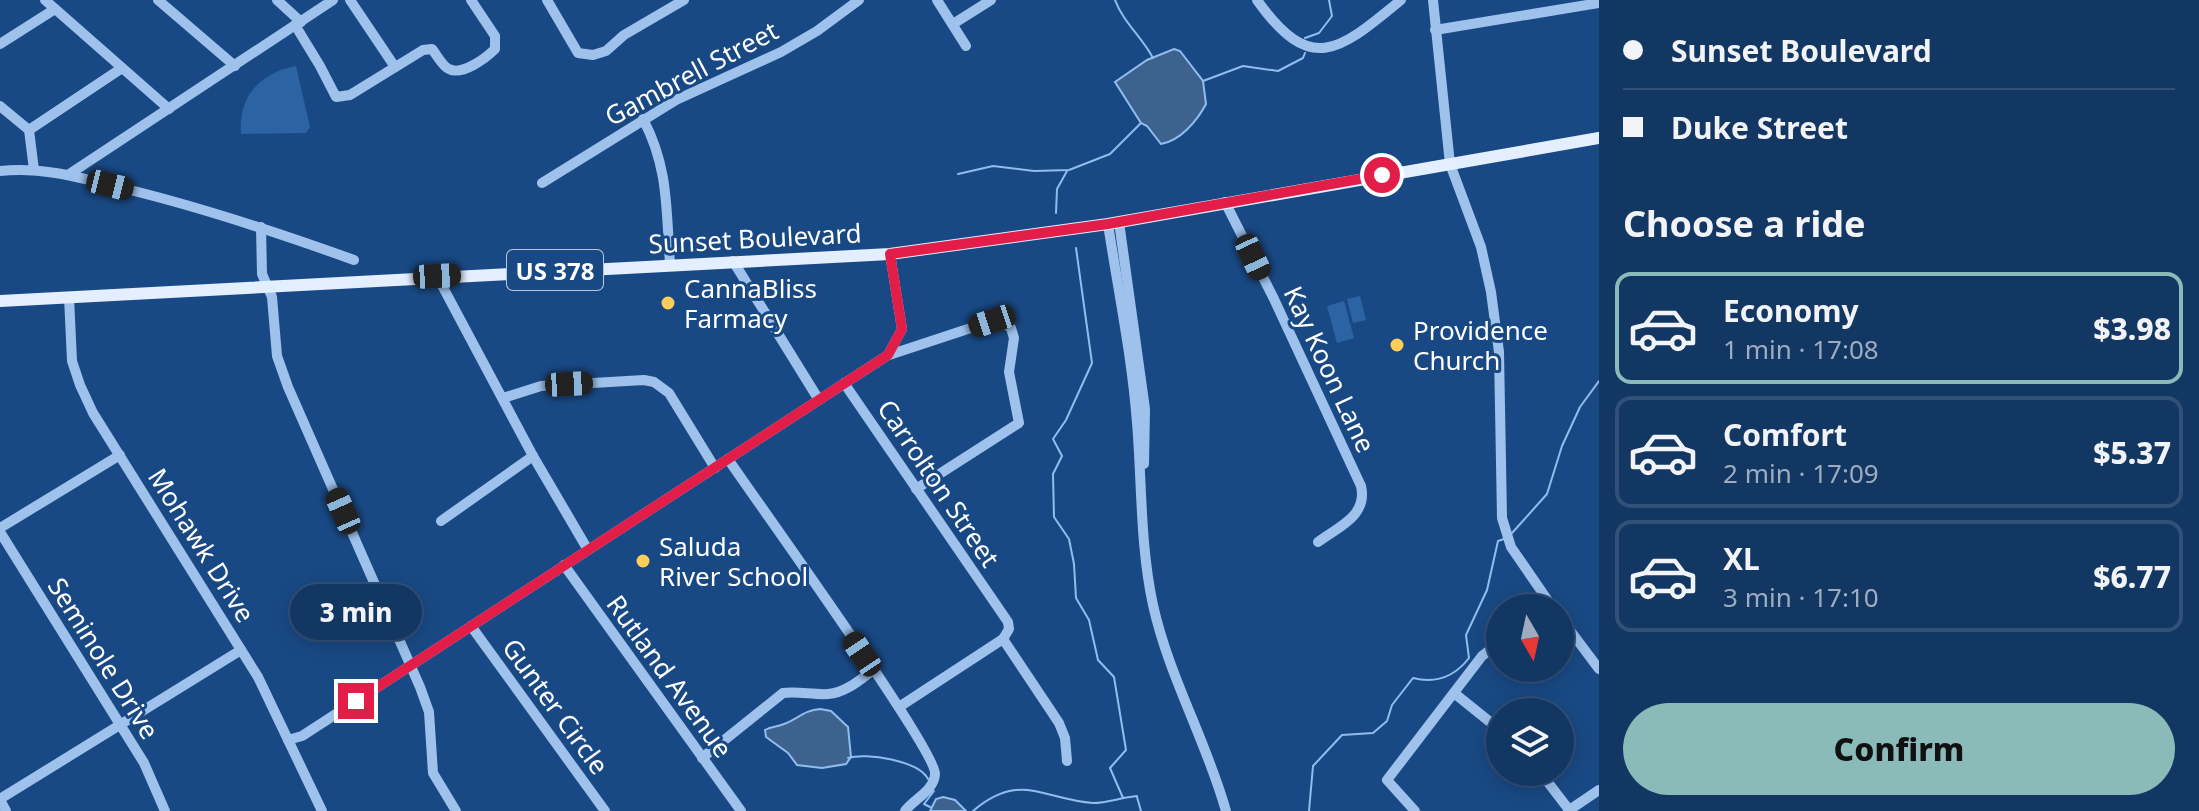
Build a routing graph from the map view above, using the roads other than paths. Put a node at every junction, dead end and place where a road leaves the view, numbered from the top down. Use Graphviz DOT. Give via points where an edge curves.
graph roads {
  1 [pos="45,0"];
  2 [pos="158,0"];
  3 [pos="277,0"];
  4 [pos="333,0"];
  5 [pos="350,0"];
  6 [pos="471,0"];
  7 [pos="547,0"];
  8 [pos="684,0"];
  9 [pos="859,0"];
  10 [pos="937,0"];
  11 [pos="991,0"];
  12 [pos="1257,0"];
  13 [pos="1401,0"];
  14 [pos="1433,0"];
  15 [pos="1599,3"];
  16 [pos="55,9"];
  17 [pos="298,24"];
  18 [pos="953,24"];
  19 [pos="1435,30"];
  20 [pos="0,44"];
  21 [pos="966,46"];
  22 [pos="235,66"];
  23 [pos="395,67"];
  24 [pos="122,68"];
  25 [pos="0,106"];
  26 [pos="169,109"];
  27 [pos="643,119"];
  28 [pos="29,130"];
  29 [pos="1599,138"];
  30 [pos="1450,164"];
  31 [pos="34,170"];
  32 [pos="0,171"];
  33 [pos="68,175"];
  34 [pos="542,183"];
  35 [pos="1225,202"];
  36 [pos="1113,223"];
  37 [pos="261,227"];
  38 [pos="890,254"];
  39 [pos="354,260"];
  40 [pos="733,261"];
  41 [pos="670,264"];
  42 [pos="437,276"];
  43 [pos="268,286"];
  44 [pos="69,297"];
  45 [pos="0,301"];
  46 [pos="888,355"];
  47 [pos="844,383"];
  48 [pos="503,398"];
  49 [pos="819,400"];
  50 [pos="120,455"];
  51 [pos="533,456"];
  52 [pos="728,459"];
  53 [pos="715,468"];
  54 [pos="916,489"];
  55 [pos="441,521"];
  56 [pos="0,530"];
  57 [pos="1318,542"];
  58 [pos="588,550"];
  59 [pos="564,565"];
  60 [pos="1543,594"];
  61 [pos="471,626"];
  62 [pos="1574,636"];
  63 [pos="1003,639"];
  64 [pos="241,650"];
  65 [pos="1486,653"];
  66 [pos="409,666"];
  67 [pos="1599,669"];
  68 [pos="873,670"];
  69 [pos="1454,693"];
  70 [pos="899,707"];
  71 [pos="1486,719"];
  72 [pos="121,725"];
  73 [pos="288,740"];
  74 [pos="702,758"];
  75 [pos="1067,761"];
  76 [pos="1550,786"];
  77 [pos="1599,790"];
  78 [pos="0,800"];
  79 [pos="6,811"];
  80 [pos="165,811"];
  81 [pos="322,811"];
  82 [pos="456,811"];
  83 [pos="605,811"];
  84 [pos="741,811"];
  85 [pos="905,811"];
  86 [pos="1226,811"];
  87 [pos="1415,811"];
  88 [pos="1569,811"];
  1 -- 16 [label="street"];
  2 -- 22 [label="street"];
  3 -- 17 [label="street"];
  4 -- 17 [label="street"];
  5 -- 23 [label="street"];
  6 -- 23 [label="street" via="495,36 489,55 458,71 445,67 432,49 423,50"];
  7 -- 8 [label="street" via="578,53 593,55"];
  9 -- 27 [label="street, Gambrell Street" via="781,52"];
  10 -- 18 [label="street"];
  11 -- 18 [label="street"];
  12 -- 13 [label="street" via="1295,42 1316,48 1351,38"];
  14 -- 19 [label="street"];
  15 -- 19 [label="street"];
  16 -- 20 [label="street"];
  16 -- 24 [label="street"];
  17 -- 22 [label="street"];
  17 -- 23 [label="street" via="336,97 350,95"];
  18 -- 21 [label="street"];
  19 -- 30 [label="street"];
  22 -- 26 [label="street"];
  24 -- 26 [label="street"];
  24 -- 28 [label="street"];
  25 -- 28 [label="street"];
  26 -- 33 [label="street"];
  27 -- 34 [label="street, Gambrell Street"];
  27 -- 41 [label="street" via="662,166"];
  28 -- 31 [label="street"];
  29 -- 30 [label="main road, Sunset Boulevard / US 378"];
  30 -- 35 [label="main road, Sunset Boulevard / US 378"];
  30 -- 60 [label="street" via="1481,247 1491,292 1499,352 1502,518 1511,547"];
  31 -- 32 [label="street"];
  31 -- 33 [label="street"];
  33 -- 37 [label="street"];
  35 -- 36 [label="main road, Sunset Boulevard / US 378"];
  35 -- 57 [label="street, Kay Koon Lane" via="1361,486 1363,500 1357,513"];
  36 -- 38 [label="main road, Sunset Boulevard / US 378"];
  36 -- 86 [label="street" via="1153,605"];
  37 -- 39 [label="street"];
  37 -- 43 [label="street" via="262,274"];
  38 -- 40 [label="main road, Sunset Boulevard / US 378"];
  38 -- 46 [label="street" via="902,329"];
  40 -- 41 [label="main road, Sunset Boulevard / US 378"];
  40 -- 49 [label="street"];
  41 -- 42 [label="main road, Sunset Boulevard / US 378"];
  42 -- 43 [label="main road, Sunset Boulevard / US 378"];
  42 -- 48 [label="street"];
  43 -- 44 [label="main road, Sunset Boulevard / US 378"];
  43 -- 66 [label="street" via="277,356 288,387"];
  44 -- 45 [label="main road, Sunset Boulevard / US 378"];
  44 -- 50 [label="street, Mohawk Drive" via="75,372"];
  46 -- 47 [label="street"];
  46 -- 54 [label="street" via="992,321 1011,328 1014,338 1009,372 1019,423"];
  47 -- 49 [label="street"];
  47 -- 54 [label="street, Carrolton Street"];
  48 -- 51 [label="street"];
  48 -- 53 [label="street" via="541,386 654,382 669,393"];
  49 -- 52 [label="street"];
  50 -- 56 [label="street"];
  50 -- 64 [label="street, Mohawk Drive"];
  51 -- 55 [label="street"];
  51 -- 58 [label="street"];
  52 -- 53 [label="street"];
  52 -- 68 [label="street"];
  53 -- 58 [label="street"];
  54 -- 63 [label="street, Carrolton Street" via="1008,622"];
  56 -- 72 [label="street, Seminole Drive"];
  58 -- 59 [label="street"];
  59 -- 61 [label="street"];
  59 -- 74 [label="street, Rutland Avenue"];
  61 -- 66 [label="street"];
  61 -- 83 [label="street, Gunter Circle"];
  62 -- 67 [label="street"];
  63 -- 70 [label="street"];
  63 -- 75 [label="street" via="1059,723"];
  64 -- 72 [label="street"];
  64 -- 73 [label="street, Mohawk Drive"];
  65 -- 69 [label="street"];
  66 -- 73 [label="street"];
  66 -- 82 [label="street" via="429,712 433,773"];
  68 -- 70 [label="street"];
  68 -- 74 [label="street" via="829,694 783,693"];
  69 -- 71 [label="street"];
  69 -- 87 [label="street" via="1387,780"];
  70 -- 85 [label="street" via="936,772 929,788"];
  72 -- 78 [label="street"];
  72 -- 80 [label="street, Seminole Drive"];
  73 -- 81 [label="street, Mohawk Drive"];
  74 -- 84 [label="street, Rutland Avenue"];
  76 -- 88 [label="street"];
  77 -- 88 [label="street"];
  78 -- 79 [label="street"];
}
